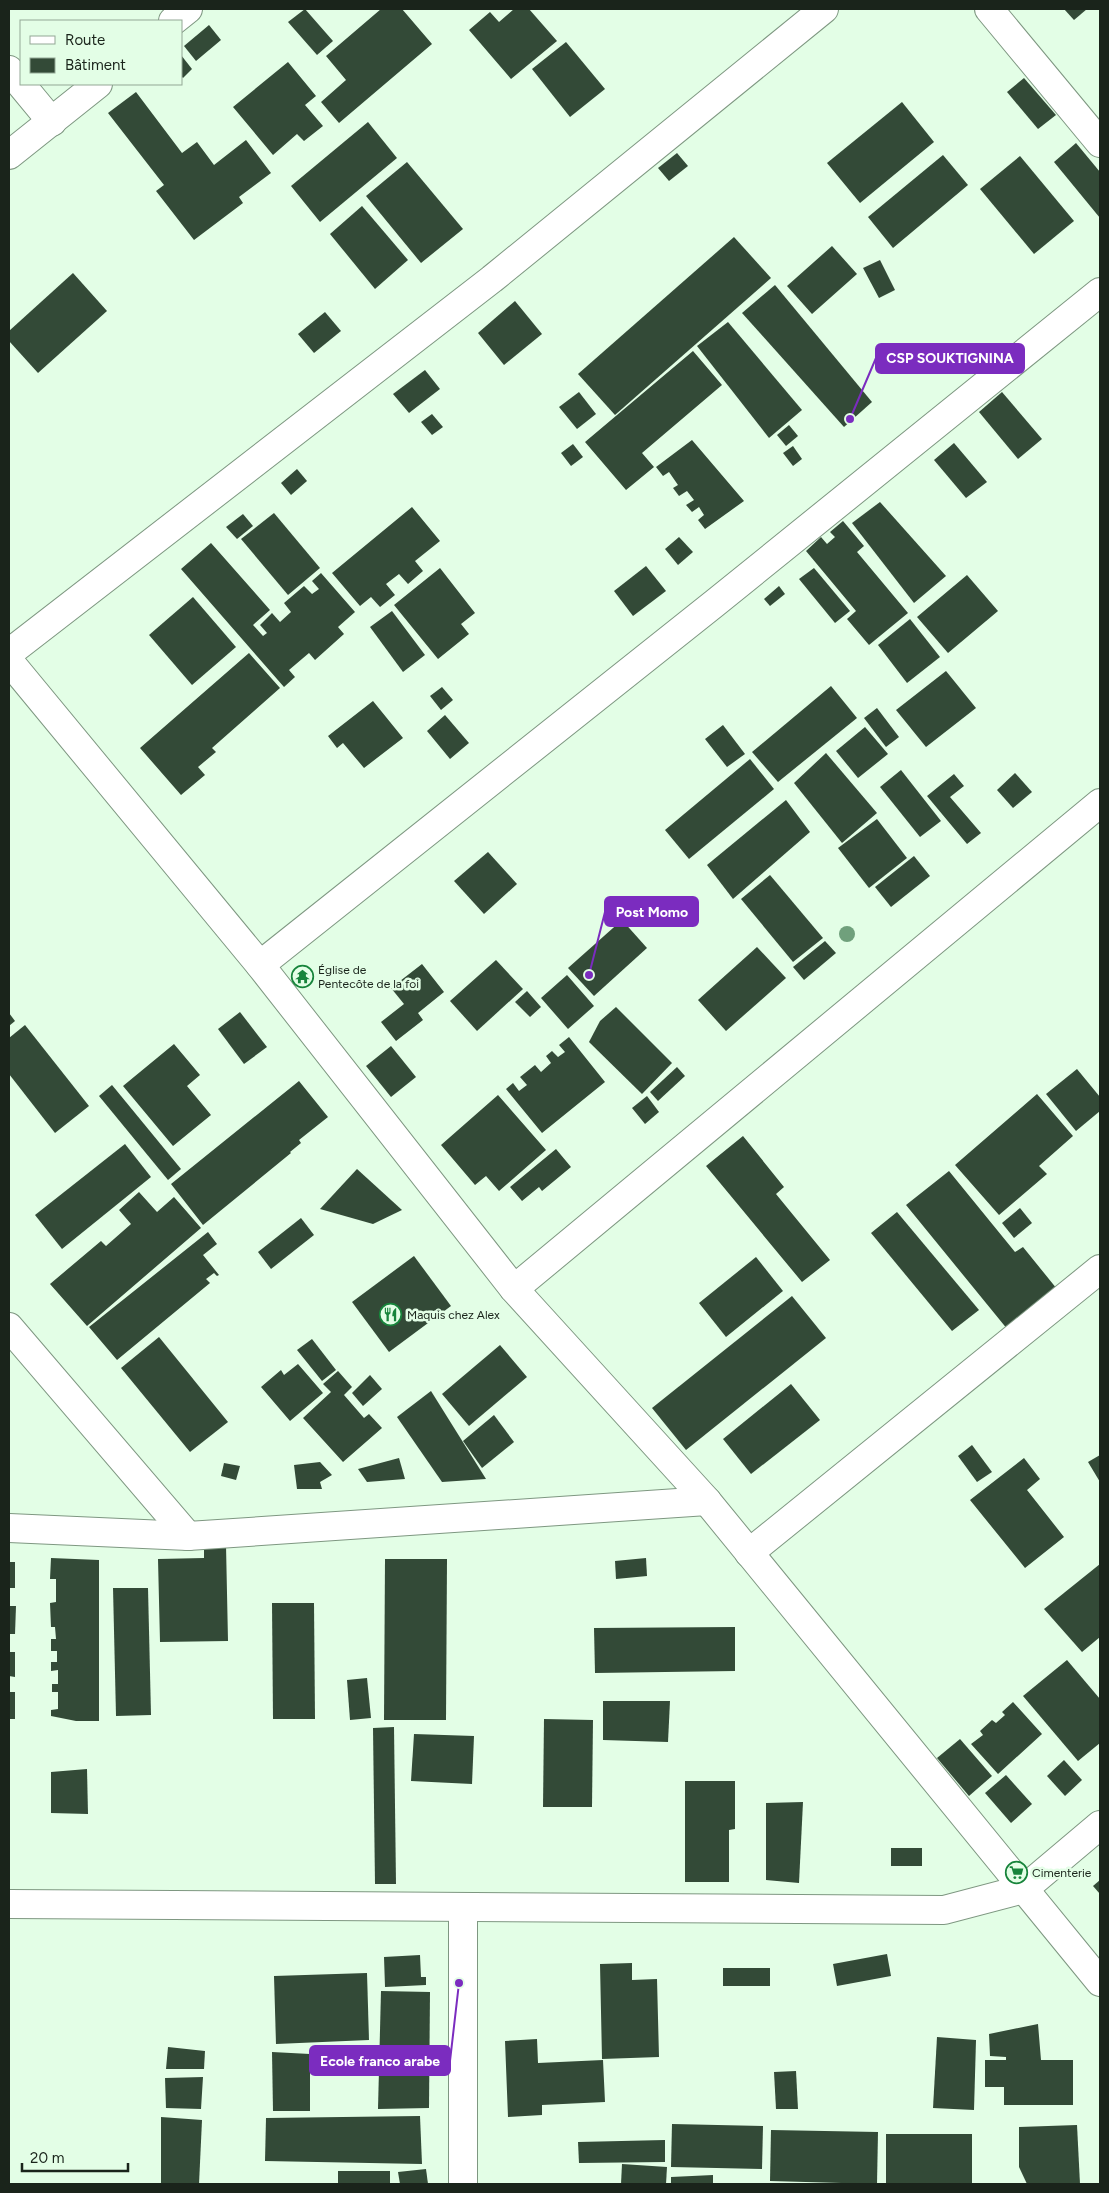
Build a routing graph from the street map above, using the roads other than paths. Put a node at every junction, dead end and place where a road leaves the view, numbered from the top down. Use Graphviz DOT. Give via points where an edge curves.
graph roads {
  1 [pos="188,9"];
  2 [pos="824,9"];
  3 [pos="989,9"];
  4 [pos="174,20"];
  5 [pos="9,70"];
  6 [pos="20,83"];
  7 [pos="21,85"];
  8 [pos="97,85"];
  9 [pos="52,122"];
  10 [pos="1100,144"];
  11 [pos="9,155"];
  12 [pos="1100,292"];
  13 [pos="9,653"];
  14 [pos="9,661"];
  15 [pos="1100,803"];
  16 [pos="260,965"];
  17 [pos="1100,1269"];
  18 [pos="514,1289"];
  19 [pos="9,1327"];
  20 [pos="707,1501"];
  21 [pos="9,1528"];
  22 [pos="188,1536"];
  23 [pos="749,1553"];
  24 [pos="1100,1825"];
  25 [pos="1024,1889"];
  26 [pos="9,1904"];
  27 [pos="462,1907"];
  28 [pos="1100,1982"];
  29 [pos="463,2184"];
  1 -- 4 [label="street"];
  2 -- 13 [label="street" via="492,279"];
  3 -- 10 [label="street"];
  5 -- 6 [label="street"];
  7 -- 9 [label="street"];
  8 -- 9 [label="street"];
  9 -- 11 [label="street"];
  12 -- 16 [label="street"];
  14 -- 16 [label="street"];
  15 -- 18 [label="street"];
  16 -- 18 [label="street"];
  17 -- 23 [label="street"];
  18 -- 20 [label="street"];
  19 -- 22 [label="street"];
  20 -- 22 [label="street"];
  20 -- 23 [label="street"];
  21 -- 22 [label="street"];
  23 -- 25 [label="street"];
  24 -- 25 [label="street"];
  25 -- 27 [label="street" via="944,1910"];
  25 -- 28 [label="street"];
  26 -- 27 [label="street"];
  27 -- 29 [label="street"];
}
